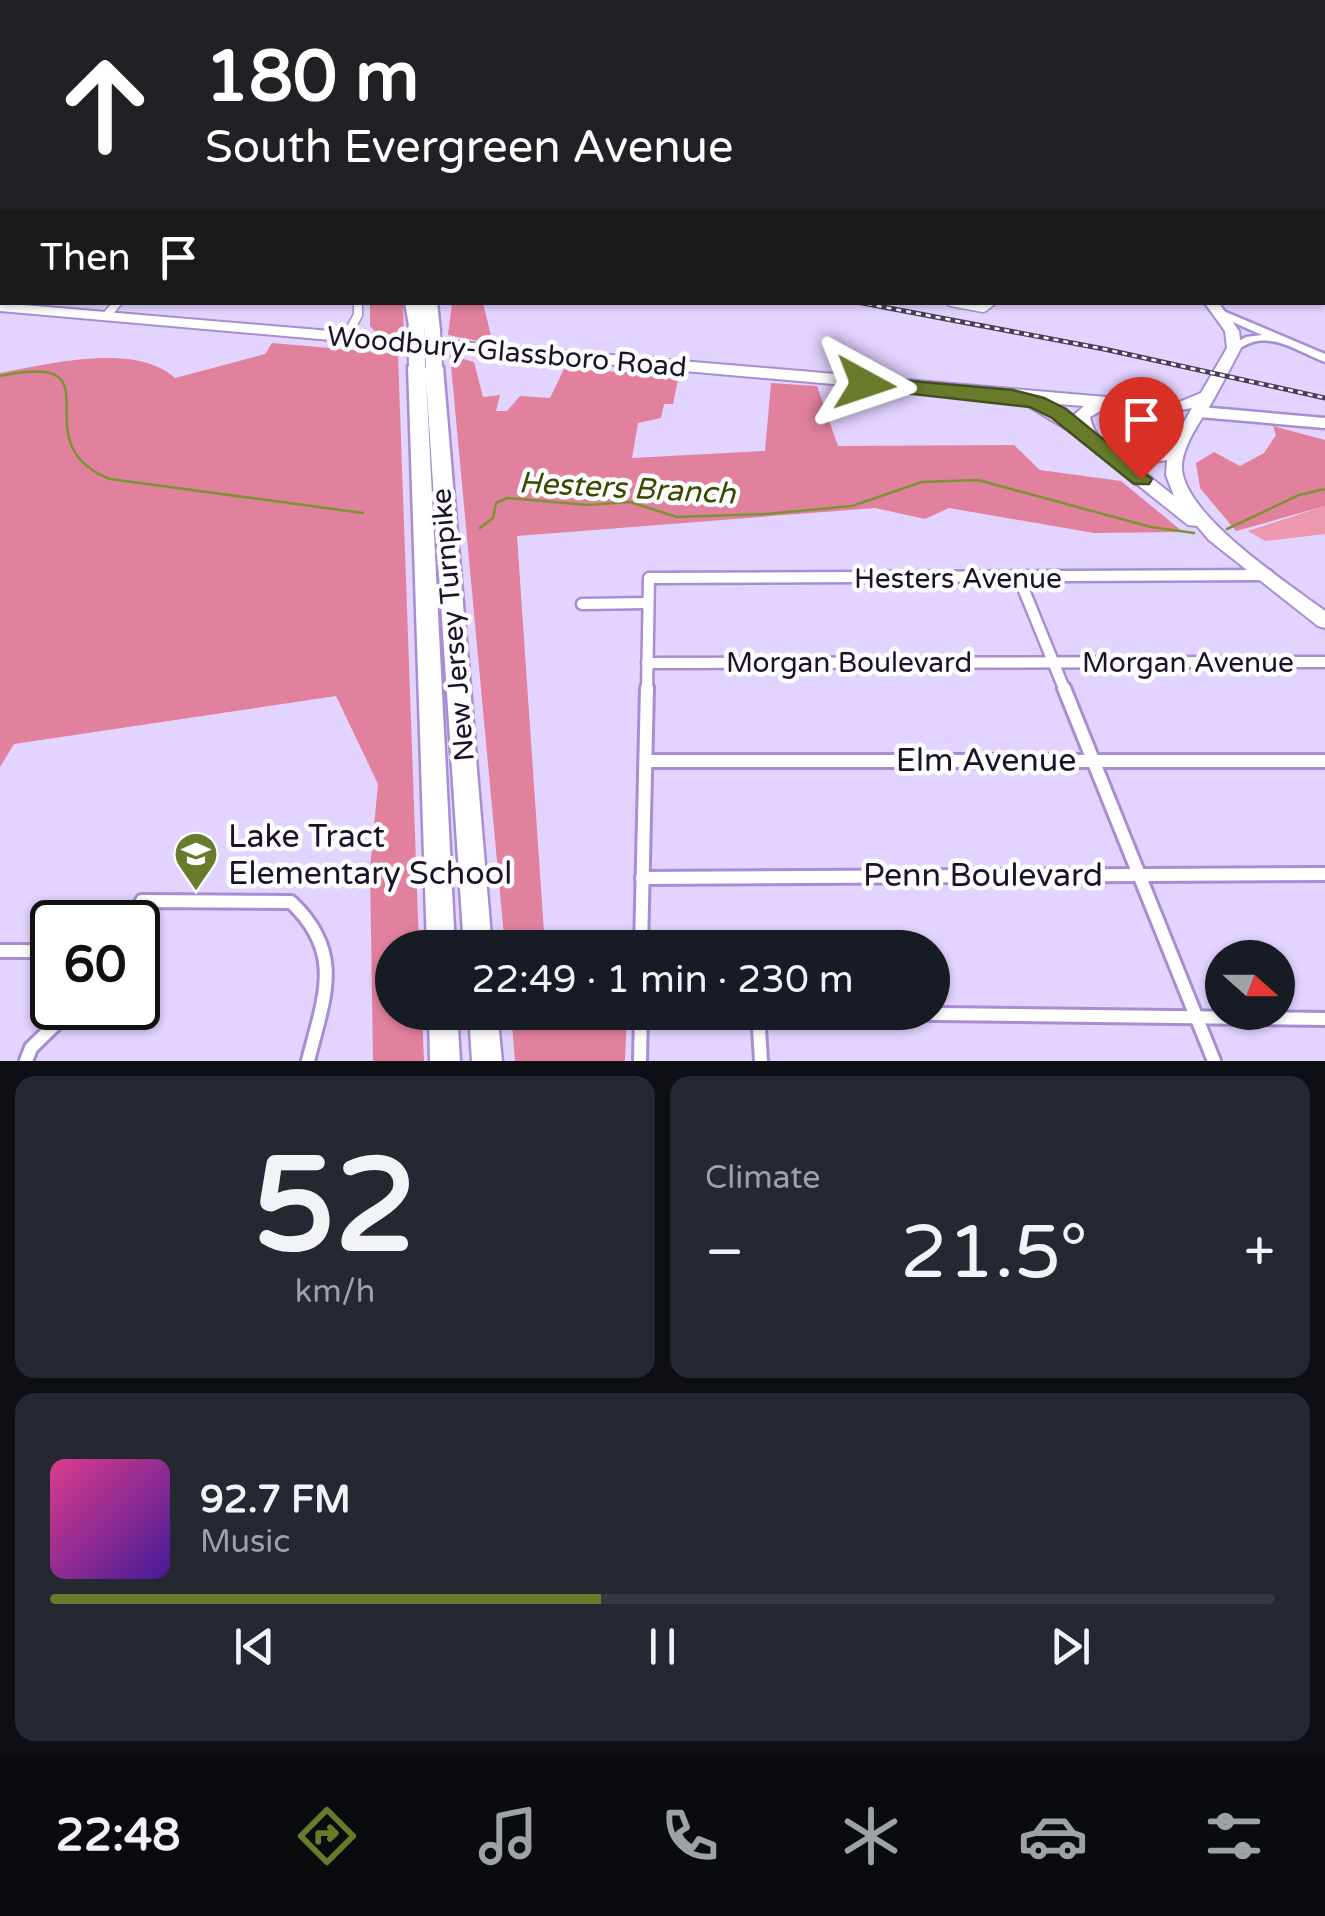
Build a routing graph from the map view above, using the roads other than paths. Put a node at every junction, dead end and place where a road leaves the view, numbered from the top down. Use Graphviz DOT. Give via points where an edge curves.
graph roads {
  1 [pos="115,305"];
  2 [pos="358,305"];
  3 [pos="414,305"];
  4 [pos="428,305"];
  5 [pos="0,308"];
  6 [pos="1216,308"];
  7 [pos="106,316"];
  8 [pos="424,330"];
  9 [pos="346,337"];
  10 [pos="1279,338"];
  11 [pos="1234,348"];
  12 [pos="1325,358"];
  13 [pos="426,367"];
  14 [pos="1210,395"];
  15 [pos="1013,396"];
  16 [pos="1106,403"];
  17 [pos="1128,406"];
  18 [pos="1200,412"];
  19 [pos="1325,423"];
  20 [pos="1098,442"];
  21 [pos="1180,444"];
  22 [pos="1224,542"];
  23 [pos="1268,575"];
  24 [pos="1019,578"];
  25 [pos="647,603"];
  26 [pos="582,604"];
  27 [pos="1325,622"];
  28 [pos="1052,662"];
  29 [pos="1325,662"];
  30 [pos="647,663"];
  31 [pos="1092,760"];
  32 [pos="646,761"];
  33 [pos="1325,761"];
  34 [pos="1139,874"];
  35 [pos="1325,874"];
  36 [pos="642,878"];
  37 [pos="160,900"];
  38 [pos="441,930"];
  39 [pos="476,930"];
  40 [pos="641,930"];
  41 [pos="0,950"];
  42 [pos="30,951"];
  43 [pos="950,1014"];
  44 [pos="1197,1016"];
  45 [pos="1325,1019"];
  46 [pos="49,1030"];
  47 [pos="444,1030"];
  48 [pos="485,1030"];
  49 [pos="640,1030"];
  50 [pos="759,1030"];
  51 [pos="26,1061"];
  52 [pos="308,1061"];
  53 [pos="445,1061"];
  54 [pos="488,1061"];
  55 [pos="640,1061"];
  56 [pos="760,1061"];
  57 [pos="1214,1061"];
  1 -- 7 [label="street"];
  2 -- 9 [label="street"];
  3 -- 8 [label="highway, New Jersey Turnpike"];
  4 -- 8 [label="highway, New Jersey Turnpike"];
  5 -- 7 [label="main road, Woodbury-Glassboro Road"];
  6 -- 10 [label="street"];
  6 -- 11 [label="main road" via="1232,331"];
  7 -- 9 [label="main road, Woodbury-Glassboro Road"];
  8 -- 13 [label="highway, New Jersey Turnpike, bridge"];
  9 -- 15 [label="main road, Woodbury-Glassboro Road"];
  10 -- 11 [label="street" via="1250,339"];
  10 -- 12 [label="street"];
  11 -- 14 [label="main road"];
  13 -- 38 [label="highway, New Jersey Turnpike"];
  13 -- 39 [label="highway, New Jersey Turnpike"];
  14 -- 17 [label="main road" via="1181,407"];
  14 -- 18 [label="main road"];
  15 -- 16 [label="main road, Woodbury-Glassboro Road"];
  15 -- 20 [label="main road, Woodbury-Glassboro Road" via="1059,413"];
  16 -- 17 [label="main road, Woodbury-Glassboro Road"];
  16 -- 20 [label="main road" via="1082,415 1083,428"];
  17 -- 21 [label="main road" via="1165,416 1178,428"];
  18 -- 19 [label="street"];
  18 -- 21 [label="main road"];
  20 -- 21 [label="main road" via="1145,463"];
  20 -- 22 [label="main road"];
  21 -- 22 [label="main road" via="1174,465 1181,493"];
  22 -- 23 [label="main road"];
  23 -- 24 [label="street, Hesters Avenue"];
  23 -- 27 [label="main road"];
  24 -- 25 [label="street, Hesters Avenue" via="649,578"];
  24 -- 28 [label="street"];
  25 -- 26 [label="street"];
  25 -- 30 [label="street"];
  28 -- 29 [label="street, Morgan Avenue"];
  28 -- 30 [label="street, Morgan Boulevard"];
  28 -- 31 [label="street"];
  30 -- 32 [label="street"];
  31 -- 32 [label="street, Elm Avenue"];
  31 -- 33 [label="street, Elm Avenue"];
  31 -- 34 [label="street"];
  32 -- 36 [label="street"];
  34 -- 35 [label="street, Penn Boulevard"];
  34 -- 36 [label="street, Penn Boulevard"];
  34 -- 44 [label="street"];
  36 -- 40 [label="street"];
  37 -- 52 [label="street" via="292,902 306,914 328,950"];
  41 -- 42 [label="street"];
  43 -- 44 [label="street"];
  44 -- 45 [label="street"];
  44 -- 57 [label="street"];
  46 -- 51 [label="street"];
  47 -- 53 [label="highway"];
  48 -- 54 [label="highway"];
  49 -- 55 [label="street"];
  50 -- 56 [label="street"];
}
